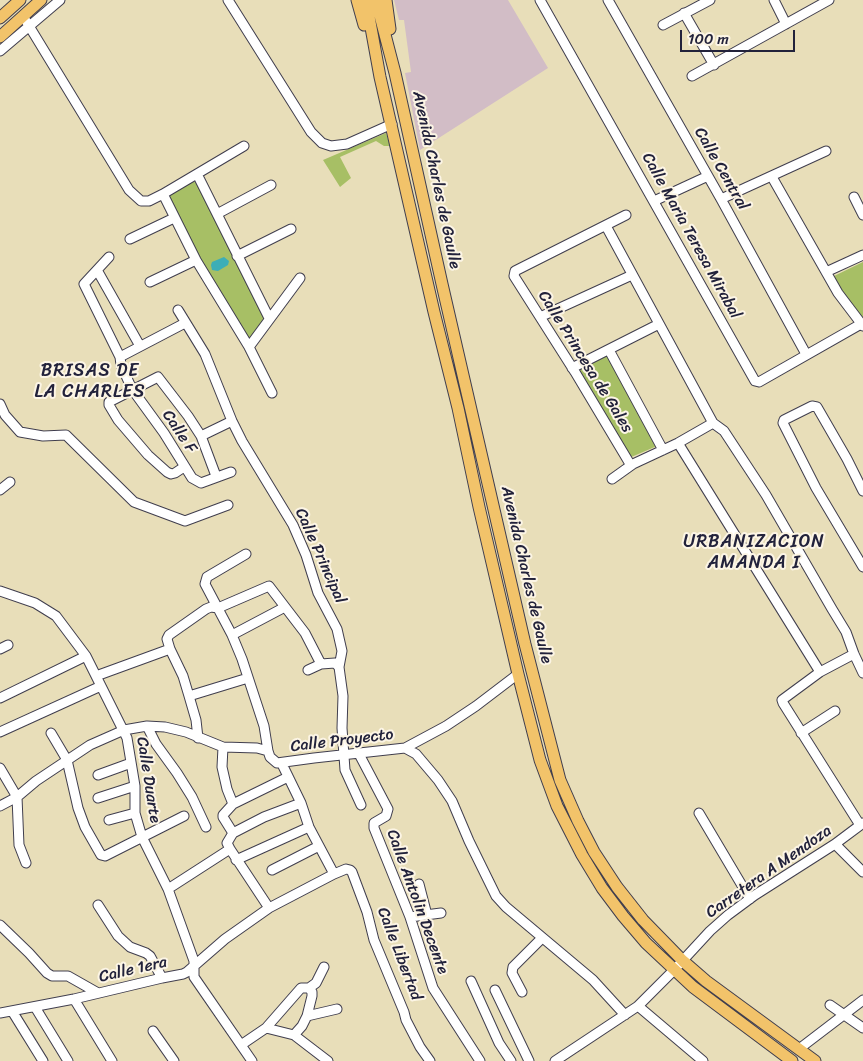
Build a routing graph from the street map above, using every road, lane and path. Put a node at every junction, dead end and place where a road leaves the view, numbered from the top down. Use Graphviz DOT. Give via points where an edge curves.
graph roads {
  1 [pos="20,0"];
  2 [pos="41,0"];
  3 [pos="60,0"];
  4 [pos="228,0"];
  5 [pos="356,0"];
  6 [pos="366,0"];
  7 [pos="376,0"];
  8 [pos="386,0"];
  9 [pos="540,0"];
  10 [pos="608,0"];
  11 [pos="710,0"];
  12 [pos="774,0"];
  13 [pos="829,0"];
  14 [pos="684,13"];
  15 [pos="0,18"];
  16 [pos="26,21"];
  17 [pos="786,24"];
  18 [pos="663,25"];
  19 [pos="0,37"];
  20 [pos="0,51"];
  21 [pos="714,64"];
  22 [pos="395,73"];
  23 [pos="692,76"];
  24 [pos="380,77"];
  25 [pos="392,124"];
  26 [pos="244,146"];
  27 [pos="826,151"];
  28 [pos="197,174"];
  29 [pos="708,176"];
  30 [pos="772,176"];
  31 [pos="271,185"];
  32 [pos="163,194"];
  33 [pos="854,197"];
  34 [pos="721,199"];
  35 [pos="654,201"];
  36 [pos="217,214"];
  37 [pos="626,215"];
  38 [pos="863,216"];
  39 [pos="174,218"];
  40 [pos="606,226"];
  41 [pos="291,228"];
  42 [pos="130,238"];
  43 [pos="863,255"];
  44 [pos="237,256"];
  45 [pos="109,257"];
  46 [pos="196,260"];
  47 [pos="97,270"];
  48 [pos="826,272"];
  49 [pos="632,275"];
  50 [pos="300,278"];
  51 [pos="150,282"];
  52 [pos="178,310"];
  53 [pos="540,317"];
  54 [pos="269,318"];
  55 [pos="185,323"];
  56 [pos="659,324"];
  57 [pos="862,325"];
  58 [pos="140,346"];
  59 [pos="249,347"];
  60 [pos="609,350"];
  61 [pos="806,354"];
  62 [pos="120,357"];
  63 [pos="572,368"];
  64 [pos="132,389"];
  65 [pos="272,393"];
  66 [pos="0,404"];
  67 [pos="2,416"];
  68 [pos="232,421"];
  69 [pos="714,423"];
  70 [pos="201,436"];
  71 [pos="678,443"];
  72 [pos="664,450"];
  73 [pos="631,464"];
  74 [pos="184,467"];
  75 [pos="231,472"];
  76 [pos="216,476"];
  77 [pos="612,479"];
  78 [pos="10,482"];
  79 [pos="0,490"];
  80 [pos="863,491"];
  81 [pos="228,505"];
  82 [pos="246,554"];
  83 [pos="863,567"];
  84 [pos="509,572"];
  85 [pos="496,576"];
  86 [pos="0,591"];
  87 [pos="285,607"];
  88 [pos="218,608"];
  89 [pos="232,635"];
  90 [pos="170,648"];
  91 [pos="854,654"];
  92 [pos="86,656"];
  93 [pos="321,664"];
  94 [pos="339,666"];
  95 [pos="308,670"];
  96 [pos="820,672"];
  97 [pos="863,673"];
  98 [pos="518,674"];
  99 [pos="96,676"];
  100 [pos="248,678"];
  101 [pos="101,686"];
  102 [pos="537,695"];
  103 [pos="189,696"];
  104 [pos="525,697"];
  105 [pos="0,698"];
  106 [pos="835,711"];
  107 [pos="147,726"];
  108 [pos="124,730"];
  109 [pos="0,732"];
  110 [pos="50,733"];
  111 [pos="801,733"];
  112 [pos="198,738"];
  113 [pos="222,747"];
  114 [pos="405,748"];
  115 [pos="268,751"];
  116 [pos="345,754"];
  117 [pos="359,754"];
  118 [pos="67,760"];
  119 [pos="131,763"];
  120 [pos="282,764"];
  121 [pos="0,768"];
  122 [pos="98,775"];
  123 [pos="288,777"];
  124 [pos="134,786"];
  125 [pos="17,797"];
  126 [pos="98,798"];
  127 [pos="301,803"];
  128 [pos="233,804"];
  129 [pos="361,805"];
  130 [pos="0,806"];
  131 [pos="135,813"];
  132 [pos="699,813"];
  133 [pos="184,816"];
  134 [pos="109,820"];
  135 [pos="861,824"];
  136 [pos="206,827"];
  137 [pos="309,827"];
  138 [pos="233,833"];
  139 [pos="142,837"];
  140 [pos="835,844"];
  141 [pos="319,846"];
  142 [pos="230,849"];
  143 [pos="236,860"];
  144 [pos="26,863"];
  145 [pos="272,870"];
  146 [pos="863,872"];
  147 [pos="334,874"];
  148 [pos="419,884"];
  149 [pos="168,889"];
  150 [pos="750,899"];
  151 [pos="98,905"];
  152 [pos="270,908"];
  153 [pos="441,913"];
  154 [pos="427,915"];
  155 [pos="410,918"];
  156 [pos="0,925"];
  157 [pos="542,938"];
  158 [pos="683,961"];
  159 [pos="193,966"];
  160 [pos="324,967"];
  161 [pos="674,970"];
  162 [pos="162,978"];
  163 [pos="471,980"];
  164 [pos="309,988"];
  165 [pos="495,990"];
  166 [pos="522,992"];
  167 [pos="98,993"];
  168 [pos="74,999"];
  169 [pos="863,1000"];
  170 [pos="830,1005"];
  171 [pos="638,1006"];
  172 [pos="35,1007"];
  173 [pos="338,1008"];
  174 [pos="12,1011"];
  175 [pos="0,1013"];
  176 [pos="845,1014"];
  177 [pos="625,1015"];
  178 [pos="307,1016"];
  179 [pos="266,1028"];
  180 [pos="863,1028"];
  181 [pos="153,1031"];
  182 [pos="294,1035"];
  183 [pos="241,1044"];
  184 [pos="799,1049"];
  185 [pos="43,1061"];
  186 [pos="68,1061"];
  187 [pos="112,1061"];
  188 [pos="174,1061"];
  189 [pos="252,1061"];
  190 [pos="328,1061"];
  191 [pos="430,1061"];
  192 [pos="480,1061"];
  193 [pos="511,1061"];
  194 [pos="529,1061"];
  195 [pos="555,1061"];
  196 [pos="702,1061"];
  197 [pos="792,1061"];
  198 [pos="815,1061"];
  1 -- 15 [label="main road"];
  2 -- 16 [label="main road"];
  3 -- 16 [label="street" via="45,14"];
  4 -- 25 [label="street" via="311,132 322,143 331,146 347,144"];
  5 -- 24 [label="main road"];
  6 -- 24 [label="main road, Avenida Charles de Gaulle"];
  7 -- 22 [label="main road, Avenida Charles de Gaulle"];
  8 -- 22 [label="main road"];
  9 -- 35 [label="street, Calle Maria Teresa Mirabal"];
  10 -- 29 [label="street, Calle Central"];
  11 -- 14 [label="street"];
  12 -- 17 [label="street"];
  13 -- 17 [label="street"];
  14 -- 18 [label="street"];
  14 -- 21 [label="street"];
  16 -- 19 [label="main road"];
  16 -- 20 [label="street"];
  16 -- 32 [label="street" via="129,190 140,201 149,201"];
  17 -- 21 [label="street"];
  21 -- 23 [label="street"];
  22 -- 84 [label="main road, Avenida Charles de Gaulle"];
  24 -- 25 [label="main road, Avenida Charles de Gaulle"];
  25 -- 85 [label="main road, Avenida Charles de Gaulle"];
  26 -- 28 [label="street"];
  27 -- 30 [label="street"];
  28 -- 32 [label="street"];
  28 -- 36 [label="street"];
  29 -- 34 [label="street, Calle Central"];
  29 -- 35 [label="street"];
  30 -- 34 [label="street"];
  30 -- 48 [label="street"];
  31 -- 36 [label="street"];
  32 -- 39 [label="street"];
  33 -- 38 [label="street"];
  34 -- 61 [label="street, Calle Central"];
  35 -- 61 [label="street, Calle Maria Teresa Mirabal" via="755,381"];
  36 -- 44 [label="street"];
  37 -- 40 [label="street"];
  39 -- 42 [label="street"];
  39 -- 46 [label="street"];
  40 -- 49 [label="street"];
  40 -- 53 [label="street, Calle Princesa de Gales" via="515,271 514,276"];
  41 -- 44 [label="street"];
  43 -- 48 [label="street"];
  44 -- 54 [label="street"];
  45 -- 47 [label="street"];
  46 -- 51 [label="street"];
  46 -- 59 [label="street"];
  47 -- 58 [label="street"];
  47 -- 62 [label="street, Calle F" via="84,283"];
  48 -- 57 [label="street"];
  49 -- 53 [label="street"];
  49 -- 56 [label="street"];
  50 -- 54 [label="street"];
  52 -- 55 [label="street, Calle Principal"];
  53 -- 63 [label="street, Calle Princesa de Gales"];
  54 -- 59 [label="street"];
  55 -- 58 [label="street"];
  55 -- 68 [label="street, Calle Principal" via="205,354"];
  56 -- 60 [label="street"];
  56 -- 69 [label="street"];
  57 -- 61 [label="street, Calle Maria Teresa Mirabal"];
  58 -- 62 [label="street"];
  59 -- 65 [label="street"];
  60 -- 63 [label="street"];
  60 -- 72 [label="street"];
  62 -- 64 [label="street, Calle F"];
  63 -- 73 [label="street, Calle Princesa de Gales"];
  64 -- 70 [label="street" via="157,376"];
  64 -- 74 [label="street, Calle F"];
  64 -- 74 [label="street" via="109,402 118,420 167,472 175,473"];
  66 -- 67 [label="street"];
  67 -- 81 [label="street" via="20,432 66,435 134,502 186,521"];
  68 -- 70 [label="street"];
  68 -- 94 [label="street, Calle Principal" via="293,526 306,555 318,593 337,630 342,651"];
  69 -- 71 [label="street"];
  69 -- 91 [label="street" via="724,431 766,495 846,632"];
  70 -- 76 [label="street"];
  71 -- 72 [label="street"];
  71 -- 96 [label="street"];
  72 -- 73 [label="street"];
  73 -- 77 [label="street"];
  74 -- 76 [label="street, Calle F" via="196,482"];
  75 -- 76 [label="street, Calle F"];
  78 -- 79 [label="street"];
  80 -- 83 [label="street" via="817,407 812,406 784,420 816,488"];
  82 -- 88 [label="street" via="205,580"];
  84 -- 85 [label="main road"];
  84 -- 102 [label="main road, Avenida Charles de Gaulle"];
  85 -- 98 [label="main road, Avenida Charles de Gaulle"];
  86 -- 92 [label="street, Calle Duarte" via="35,603 56,616"];
  87 -- 88 [label="street" via="271,586 267,586"];
  87 -- 89 [label="street"];
  87 -- 93 [label="street" via="305,633"];
  88 -- 89 [label="street"];
  88 -- 90 [label="street" via="206,609 169,635"];
  89 -- 100 [label="street"];
  90 -- 99 [label="street"];
  90 -- 103 [label="street"];
  91 -- 96 [label="street"];
  91 -- 97 [label="street"];
  92 -- 99 [label="street, Calle Duarte"];
  92 -- 105 [label="street"];
  93 -- 94 [label="street" via="335,663"];
  93 -- 95 [label="street"];
  94 -- 116 [label="street, Calle Principal"];
  96 -- 111 [label="street" via="782,700"];
  98 -- 104 [label="main road, Avenida Charles de Gaulle"];
  98 -- 114 [label="street, Calle Proyecto" via="446,726"];
  99 -- 101 [label="street, Calle Duarte"];
  100 -- 103 [label="street"];
  100 -- 115 [label="street" via="264,726"];
  101 -- 108 [label="street, Calle Duarte"];
  101 -- 109 [label="street"];
  102 -- 104 [label="main road"];
  102 -- 158 [label="main road, Avenida Charles de Gaulle" via="560,780 590,844 634,909"];
  103 -- 112 [label="street"];
  104 -- 161 [label="main road, Avenida Charles de Gaulle" via="547,780 582,855 610,900"];
  106 -- 111 [label="street"];
  107 -- 108 [label="street, Calle Proyecto"];
  107 -- 112 [label="street, Calle Proyecto" via="165,727"];
  107 -- 136 [label="street" via="192,797"];
  108 -- 118 [label="street, Calle Proyecto" via="90,745"];
  108 -- 119 [label="street, Calle Duarte"];
  110 -- 118 [label="street"];
  111 -- 135 [label="street"];
  112 -- 113 [label="street, Calle Proyecto"];
  113 -- 115 [label="street, Calle Proyecto"];
  113 -- 128 [label="street" via="222,767"];
  114 -- 117 [label="street, Calle Proyecto"];
  114 -- 157 [label="street" via="416,754 452,801 496,896"];
  115 -- 120 [label="street, Calle Proyecto" via="273,760"];
  116 -- 117 [label="street, Calle Proyecto"];
  116 -- 120 [label="street, Calle Proyecto"];
  116 -- 129 [label="street, Calle Principal" via="347,774"];
  117 -- 155 [label="street, Calle Antolin Decente" via="388,809 386,816 374,823 374,828"];
  118 -- 125 [label="street, Calle Proyecto"];
  118 -- 139 [label="street" via="85,827 100,855 105,856"];
  119 -- 122 [label="street"];
  119 -- 124 [label="street, Calle Duarte"];
  120 -- 123 [label="street"];
  121 -- 125 [label="street"];
  123 -- 127 [label="street"];
  123 -- 128 [label="street"];
  124 -- 126 [label="street"];
  124 -- 131 [label="street, Calle Duarte"];
  125 -- 130 [label="street, Calle Proyecto"];
  125 -- 144 [label="street" via="19,845"];
  127 -- 137 [label="street"];
  127 -- 138 [label="street"];
  128 -- 138 [label="street" via="223,815"];
  131 -- 134 [label="street"];
  131 -- 139 [label="street, Calle Duarte"];
  132 -- 150 [label="street"];
  133 -- 139 [label="street"];
  135 -- 140 [label="street, Carretera A Mendoza"];
  137 -- 141 [label="street"];
  137 -- 143 [label="street"];
  138 -- 142 [label="street" via="227,844"];
  139 -- 149 [label="street, Calle Duarte"];
  140 -- 146 [label="street"];
  140 -- 150 [label="street, Carretera A Mendoza"];
  141 -- 145 [label="street"];
  141 -- 147 [label="street"];
  142 -- 143 [label="street"];
  142 -- 149 [label="street"];
  143 -- 152 [label="street"];
  147 -- 152 [label="street, Calle 1era"];
  147 -- 191 [label="street, Calle Libertad" via="346,869 352,872 374,940 406,1020"];
  148 -- 154 [label="street"];
  149 -- 159 [label="street, Calle Duarte"];
  150 -- 158 [label="street, Carretera A Mendoza" via="710,931"];
  151 -- 162 [label="street" via="118,936 130,947 150,956"];
  152 -- 159 [label="street, Calle 1era"];
  153 -- 154 [label="street"];
  154 -- 155 [label="street"];
  155 -- 192 [label="street, Calle Antolin Decente" via="435,993"];
  156 -- 167 [label="street" via="47,974 68,976"];
  157 -- 166 [label="street" via="513,967 512,973"];
  157 -- 177 [label="street" via="593,980"];
  158 -- 161 [label="street, Carretera A Mendoza"];
  158 -- 184 [label="main road, Avenida Charles de Gaulle"];
  159 -- 162 [label="street, Calle 1era" via="183,974"];
  159 -- 183 [label="street, Calle Duarte" via="194,977"];
  160 -- 164 [label="street" via="316,983"];
  161 -- 171 [label="street, Carretera A Mendoza"];
  161 -- 197 [label="main road, Avenida Charles de Gaulle"];
  162 -- 167 [label="street, Calle 1era"];
  163 -- 193 [label="street" via="499,1043"];
  164 -- 178 [label="street" via="312,996"];
  164 -- 179 [label="street" via="302,988"];
  165 -- 194 [label="street"];
  167 -- 168 [label="street, Calle 1era"];
  168 -- 172 [label="street, Calle 1era"];
  168 -- 187 [label="street"];
  169 -- 176 [label="street"];
  170 -- 176 [label="street"];
  171 -- 177 [label="street, Carretera A Mendoza"];
  171 -- 196 [label="street"];
  172 -- 174 [label="street, Calle 1era"];
  172 -- 186 [label="street"];
  173 -- 178 [label="street"];
  174 -- 175 [label="street, Calle 1era"];
  174 -- 185 [label="street"];
  176 -- 180 [label="street"];
  176 -- 184 [label="street"];
  177 -- 195 [label="street, Carretera A Mendoza"];
  178 -- 182 [label="street"];
  179 -- 182 [label="street"];
  179 -- 183 [label="street"];
  181 -- 188 [label="street"];
  182 -- 190 [label="street"];
  183 -- 189 [label="street, Calle Duarte"];
  184 -- 198 [label="main road, Avenida Charles de Gaulle"];
}
